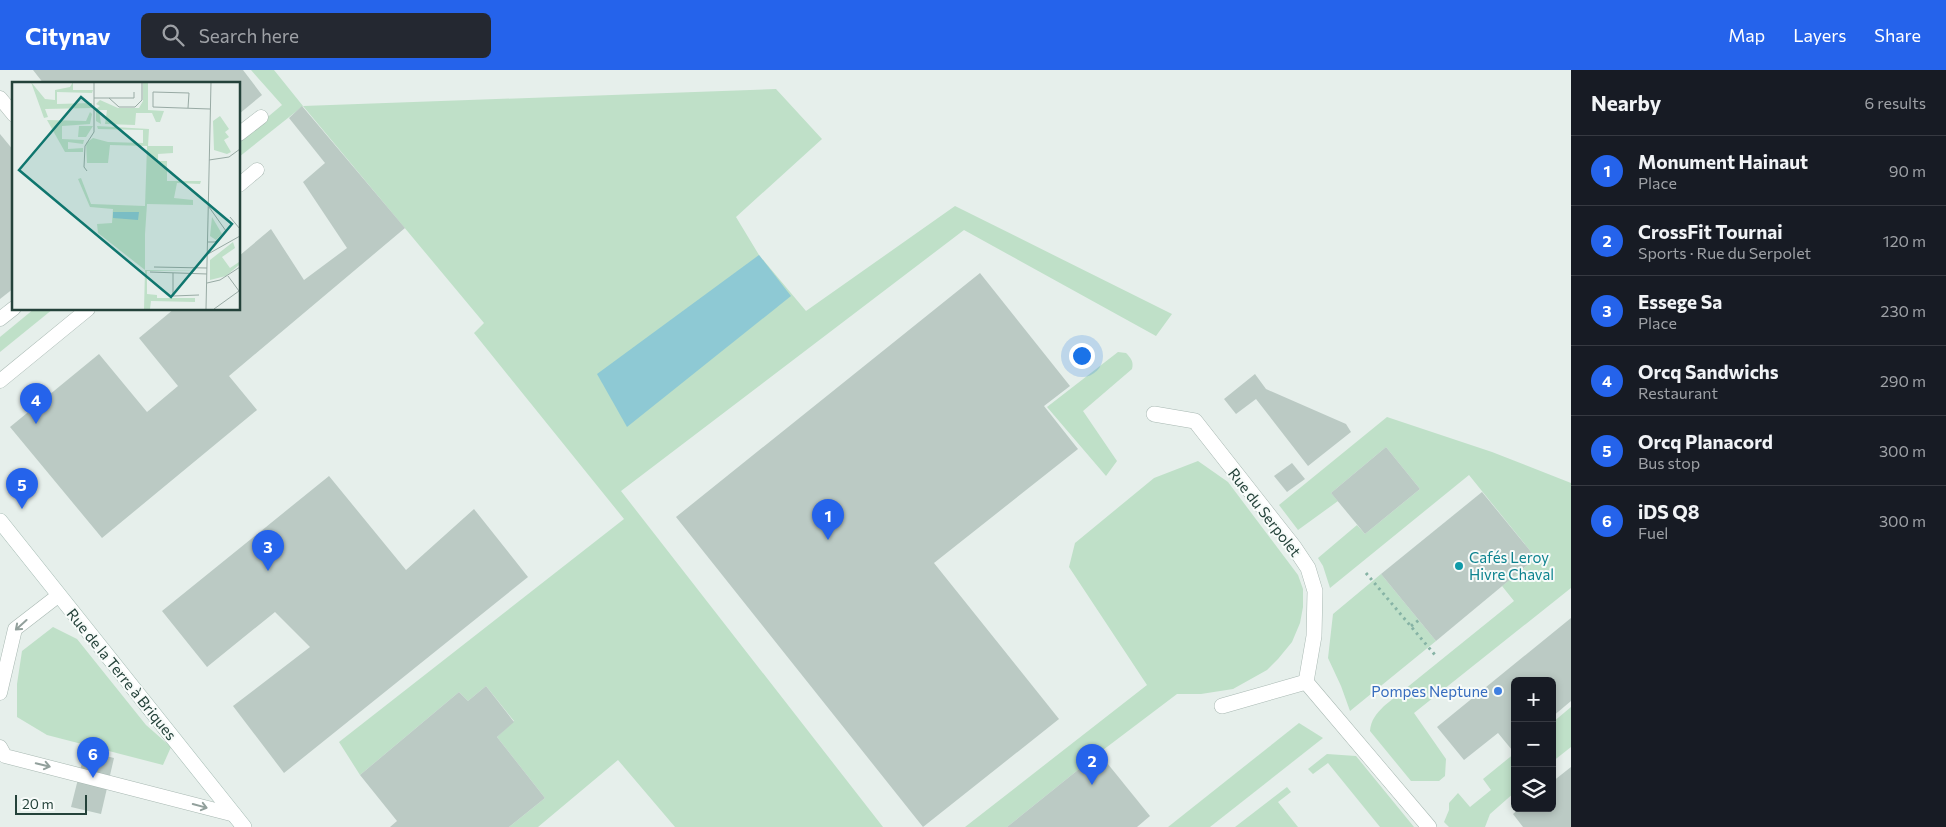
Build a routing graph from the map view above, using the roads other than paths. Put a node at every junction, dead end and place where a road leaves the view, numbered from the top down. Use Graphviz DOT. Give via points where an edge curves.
graph roads {
  1 [pos="0,98"];
  2 [pos="12,113"];
  3 [pos="262,117"];
  4 [pos="240,133"];
  5 [pos="257,170"];
  6 [pos="240,184"];
  7 [pos="12,310"];
  8 [pos="87,310"];
  9 [pos="0,319"];
  10 [pos="0,381"];
  11 [pos="1154,414"];
  12 [pos="0,521"];
  13 [pos="59,595"];
  14 [pos="1306,682"];
  15 [pos="0,692"];
  16 [pos="1222,706"];
  17 [pos="0,747"];
  18 [pos="235,815"];
  19 [pos="244,827"];
  20 [pos="1429,827"];
  1 -- 2 [label="lane"];
  3 -- 4 [label="lane"];
  5 -- 6 [label="lane"];
  7 -- 9 [label="lane"];
  8 -- 10 [label="lane"];
  11 -- 14 [label="street, Rue du Serpolet" via="1195,421 1308,568 1315,592 1314,636"];
  12 -- 13 [label="street, Rue de la Terre à Briques"];
  13 -- 15 [label="lane, one-way" via="15,630"];
  13 -- 18 [label="street, Rue de la Terre à Briques"];
  14 -- 16 [label="street"];
  14 -- 20 [label="street"];
  17 -- 18 [label="lane, one-way" via="5,756"];
  18 -- 19 [label="street, Rue de la Terre à Briques"];
}
